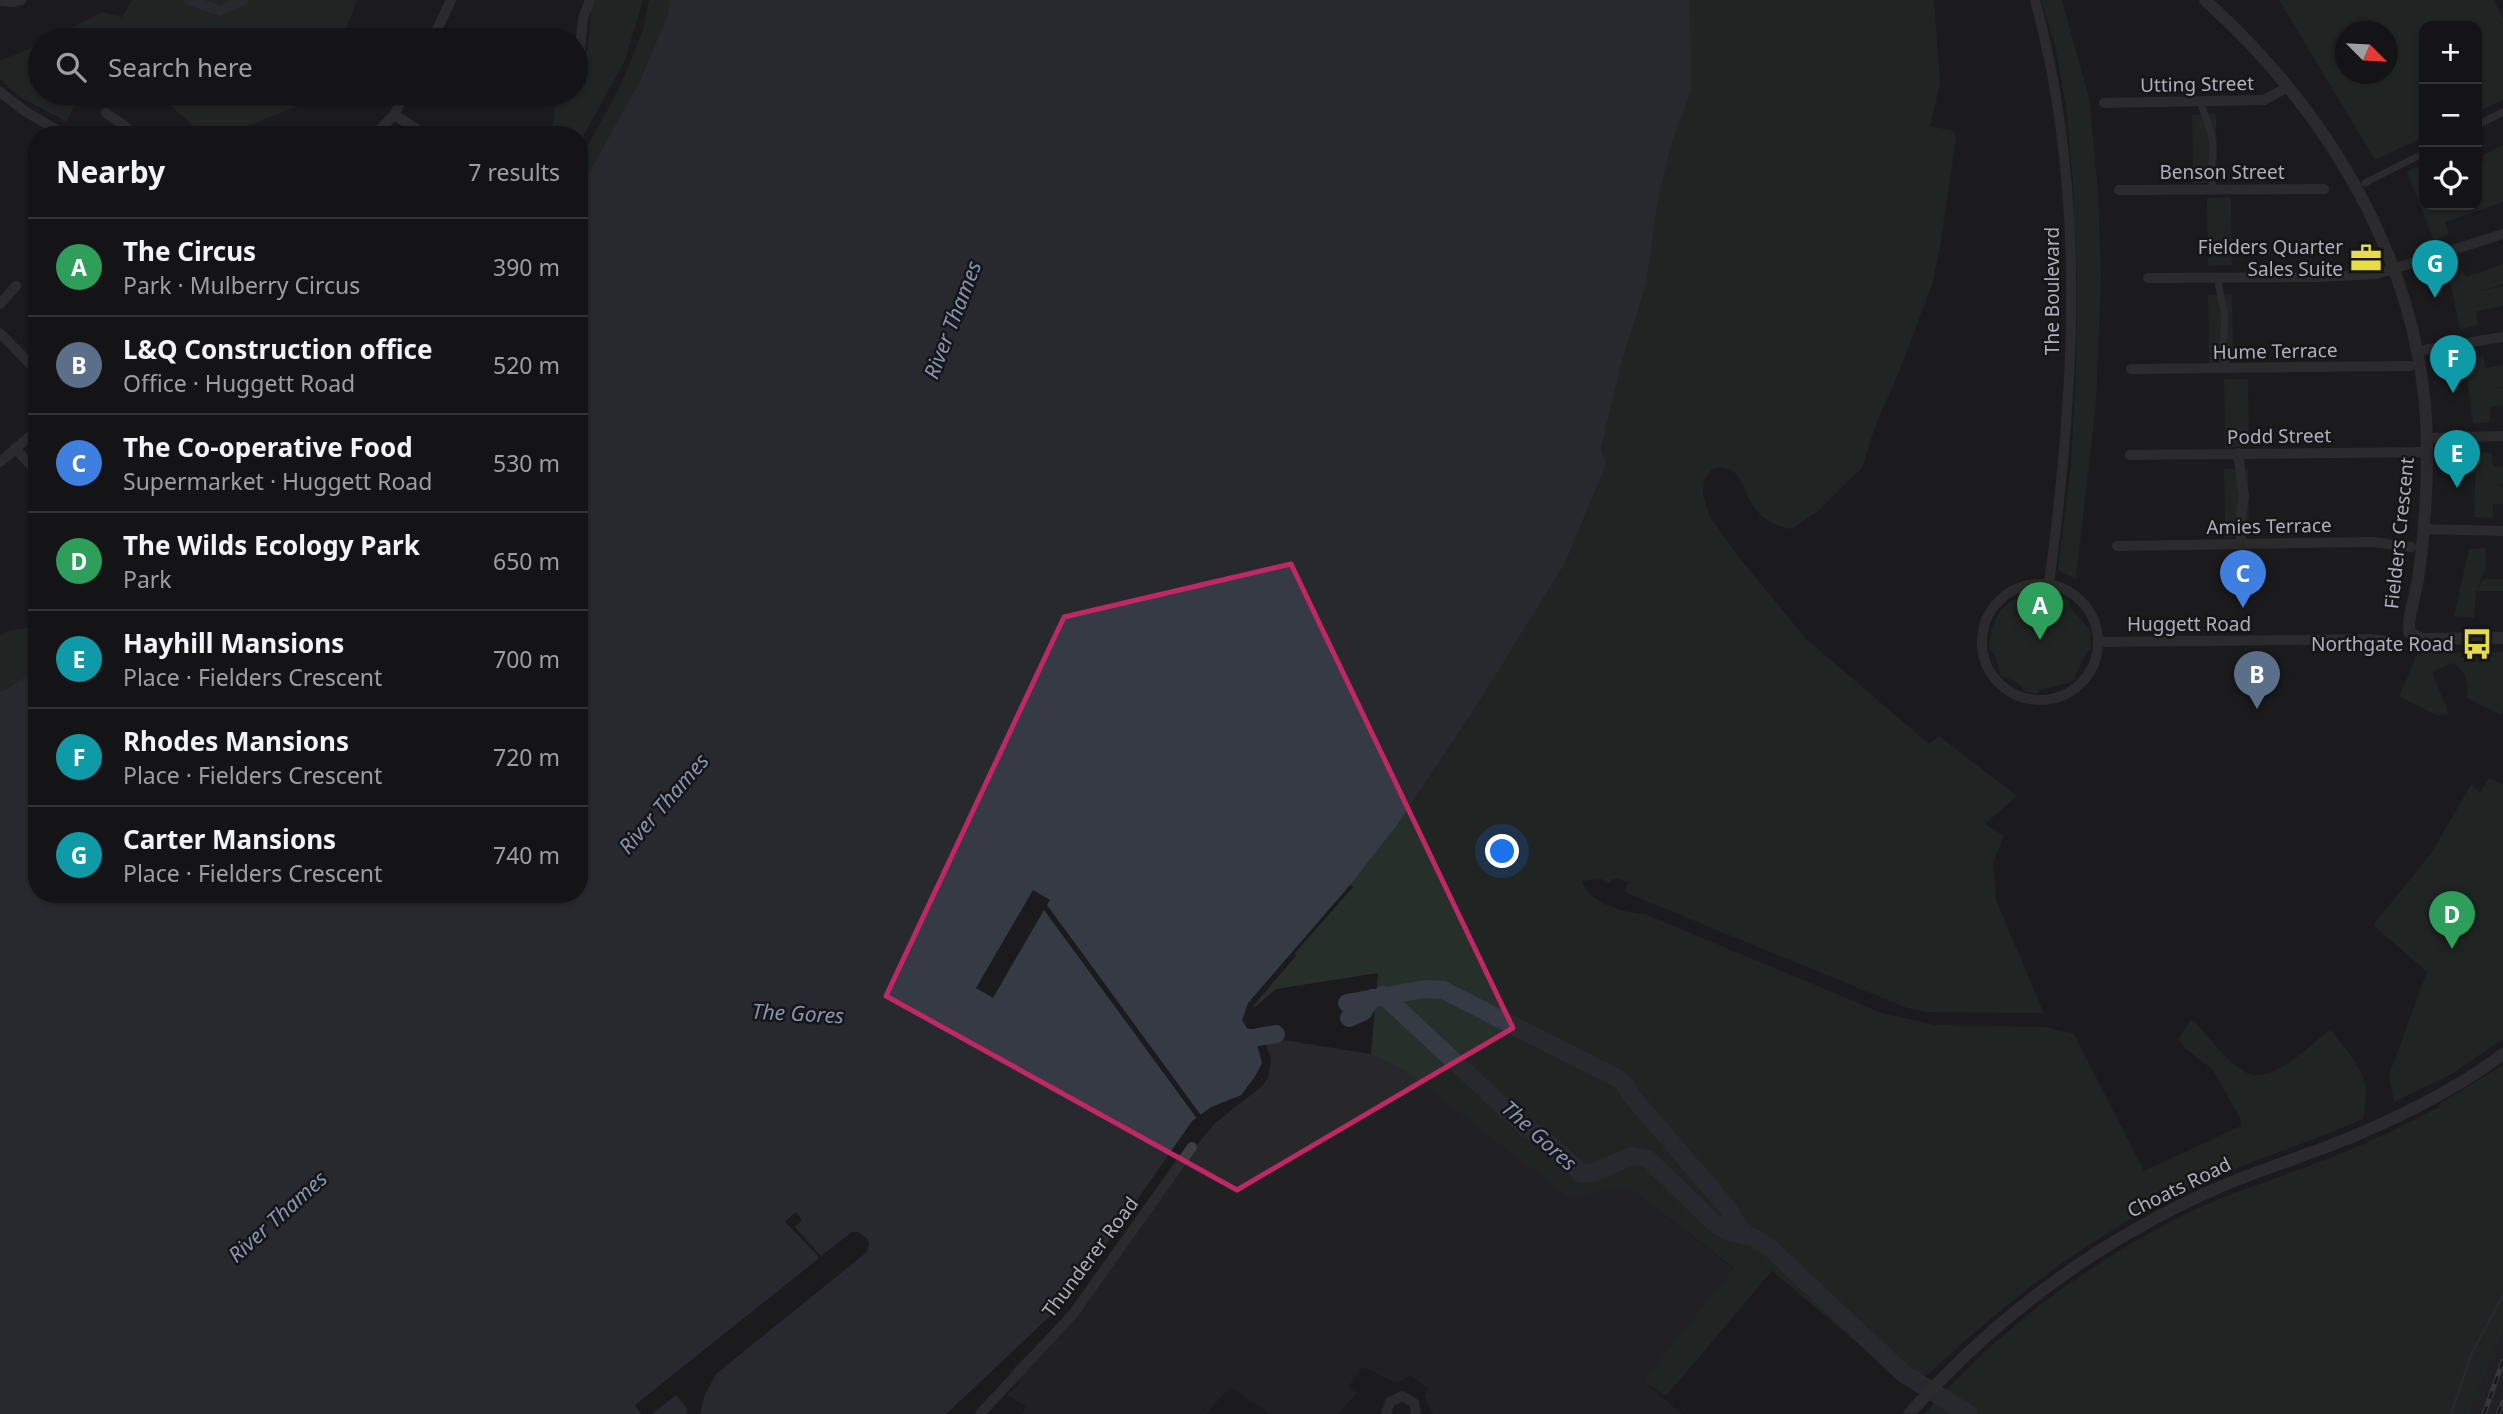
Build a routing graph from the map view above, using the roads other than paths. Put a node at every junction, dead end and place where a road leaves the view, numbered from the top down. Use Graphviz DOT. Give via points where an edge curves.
graph roads {
  1 [pos="21,0"];
  2 [pos="452,0"];
  3 [pos="590,0"];
  4 [pos="2035,0"];
  5 [pos="2205,0"];
  6 [pos="0,1"];
  7 [pos="438,28"];
  8 [pos="582,28"];
  9 [pos="2288,88"];
  10 [pos="4,95"];
  11 [pos="2200,102"];
  12 [pos="2104,103"];
  13 [pos="399,105"];
  14 [pos="0,107"];
  15 [pos="2503,112"];
  16 [pos="106,113"];
  17 [pos="394,114"];
  18 [pos="2482,122"];
  19 [pos="50,126"];
  20 [pos="124,126"];
  21 [pos="383,126"];
  22 [pos="413,126"];
  23 [pos="2419,156"];
  24 [pos="2365,183"];
  25 [pos="2214,189"];
  26 [pos="2324,189"];
  27 [pos="2119,190"];
  28 [pos="2503,234"];
  29 [pos="2398,266"];
  30 [pos="2217,277"];
  31 [pos="2148,278"];
  32 [pos="16,286"];
  33 [pos="0,304"];
  34 [pos="0,332"];
  35 [pos="2503,337"];
  36 [pos="2423,350"];
  37 [pos="28,362"];
  38 [pos="2415,365"];
  39 [pos="2130,369"];
  40 [pos="2229,369"];
  41 [pos="2503,436"];
  42 [pos="28,438"];
  43 [pos="2432,438"];
  44 [pos="15,449"];
  45 [pos="2427,452"];
  46 [pos="2238,453"];
  47 [pos="2130,455"];
  48 [pos="0,462"];
  49 [pos="28,463"];
  50 [pos="2429,529"];
  51 [pos="2503,531"];
  52 [pos="2241,545"];
  53 [pos="2118,546"];
  54 [pos="2416,547"];
  55 [pos="2049,584"];
  56 [pos="2503,638"];
  57 [pos="2387,641"];
  58 [pos="2098,642"];
  59 [pos="2503,1054"];
  60 [pos="1192,1147"];
  61 [pos="980,1414"];
  62 [pos="1386,1414"];
  63 [pos="1416,1414"];
  64 [pos="1909,1414"];
  1 -- 6 [label="street"];
  2 -- 7 [label="street"];
  3 -- 8 [label="street"];
  4 -- 55 [label="street, The Boulevard" via="2061,118 2070,222 2071,341 2065,457"];
  5 -- 9 [label="street, Fielders Crescent"];
  9 -- 11 [label="street, Utting Street" via="2264,100"];
  9 -- 29 [label="street, Fielders Crescent" via="2355,185"];
  10 -- 14 [label="street"];
  10 -- 19 [label="street"];
  11 -- 12 [label="street, Utting Street"];
  11 -- 25 [label="street" via="2212,132"];
  13 -- 17 [label="street"];
  15 -- 18 [label="street"];
  16 -- 20 [label="street"];
  17 -- 21 [label="street"];
  17 -- 22 [label="street"];
  23 -- 24 [label="street"];
  25 -- 26 [label="street, Benson Street"];
  25 -- 27 [label="street, Benson Street"];
  28 -- 29 [label="street"];
  29 -- 30 [label="street" via="2367,275"];
  29 -- 36 [label="street, Fielders Crescent"];
  30 -- 31 [label="street"];
  30 -- 40 [label="street" via="2225,317 2221,358"];
  32 -- 33 [label="street"];
  34 -- 37 [label="street"];
  35 -- 36 [label="street"];
  36 -- 38 [label="street, Fielders Crescent"];
  38 -- 40 [label="street, Hume Terrace"];
  38 -- 43 [label="street, Fielders Crescent"];
  39 -- 40 [label="street, Hume Terrace"];
  41 -- 43 [label="street"];
  42 -- 44 [label="street"];
  43 -- 45 [label="street, Fielders Crescent"];
  44 -- 48 [label="street"];
  44 -- 49 [label="street"];
  45 -- 46 [label="street, Podd Street"];
  45 -- 50 [label="street, Fielders Crescent"];
  46 -- 47 [label="street, Podd Street"];
  46 -- 52 [label="street" via="2244,496"];
  50 -- 51 [label="street"];
  50 -- 54 [label="street, Fielders Crescent"];
  52 -- 53 [label="street, Amies Terrace"];
  52 -- 54 [label="street, Amies Terrace" via="2373,542"];
  54 -- 56 [label="street, Fielders Crescent" via="2409,632 2421,639"];
  55 -- 58 [label="street" via="2065,589 2084,604 2096,626"];
  55 -- 58 [label="street" via="2015,589 1990,612 1981,645 1985,664 1995,679 2010,693 2028,699 2062,696 2088,675"];
  57 -- 58 [label="street, Huggett Road"];
  59 -- 64 [label="street, Choats Road" via="2388,1121 2215,1189 2133,1230 2052,1282 1981,1340"];
  60 -- 61 [label="street, Thunderer Road" via="1073,1314"];
  62 -- 63 [label="street" via="1386,1399 1398,1397 1414,1403"];
}
